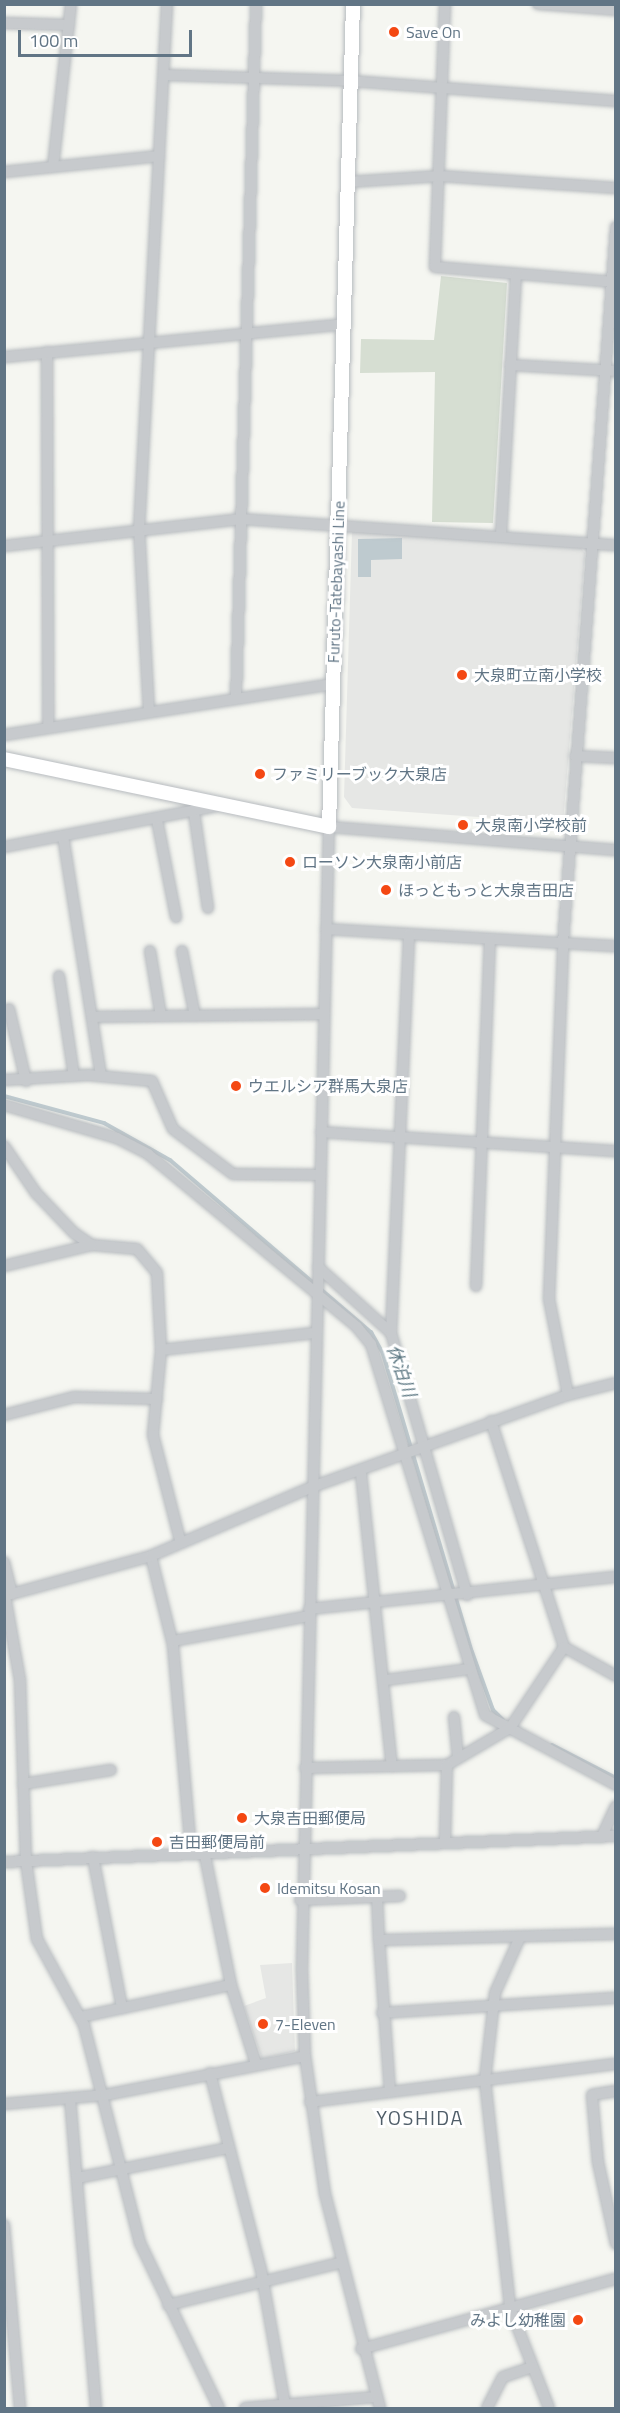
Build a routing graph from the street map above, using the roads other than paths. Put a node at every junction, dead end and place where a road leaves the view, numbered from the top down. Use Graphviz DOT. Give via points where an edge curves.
graph roads {
  1 [pos="71,4"];
  2 [pos="167,4"];
  3 [pos="256,4"];
  4 [pos="353,4"];
  5 [pos="445,4"];
  6 [pos="538,4"];
  7 [pos="615,10"];
  8 [pos="4,23"];
  9 [pos="69,25"];
  10 [pos="164,75"];
  11 [pos="254,79"];
  12 [pos="351,81"];
  13 [pos="442,88"];
  14 [pos="615,101"];
  15 [pos="159,156"];
  16 [pos="53,167"];
  17 [pos="4,172"];
  18 [pos="440,176"];
  19 [pos="348,182"];
  20 [pos="615,188"];
  21 [pos="615,227"];
  22 [pos="516,274"];
  23 [pos="612,282"];
  24 [pos="344,324"];
  25 [pos="247,332"];
  26 [pos="149,340"];
  27 [pos="46,352"];
  28 [pos="4,357"];
  29 [pos="510,364"];
  30 [pos="610,371"];
  31 [pos="241,519"];
  32 [pos="338,523"];
  33 [pos="139,530"];
  34 [pos="501,535"];
  35 [pos="48,541"];
  36 [pos="591,543"];
  37 [pos="615,545"];
  38 [pos="4,546"];
  39 [pos="333,684"];
  40 [pos="236,699"];
  41 [pos="149,712"];
  42 [pos="48,728"];
  43 [pos="4,735"];
  44 [pos="575,756"];
  45 [pos="615,758"];
  46 [pos="4,759"];
  47 [pos="225,804"];
  48 [pos="194,812"];
  49 [pos="157,820"];
  50 [pos="329,827"];
  51 [pos="63,836"];
  52 [pos="4,847"];
  53 [pos="567,847"];
  54 [pos="615,850"];
  55 [pos="208,908"];
  56 [pos="176,917"];
  57 [pos="327,929"];
  58 [pos="409,934"];
  59 [pos="490,939"];
  60 [pos="563,943"];
  61 [pos="615,946"];
  62 [pos="150,951"];
  63 [pos="182,951"];
  64 [pos="59,976"];
  65 [pos="9,1009"];
  66 [pos="324,1014"];
  67 [pos="161,1016"];
  68 [pos="195,1016"];
  69 [pos="92,1017"];
  70 [pos="101,1075"];
  71 [pos="74,1076"];
  72 [pos="4,1080"];
  73 [pos="26,1081"];
  74 [pos="4,1105"];
  75 [pos="321,1132"];
  76 [pos="399,1137"];
  77 [pos="482,1142"];
  78 [pos="4,1146"];
  79 [pos="557,1147"];
  80 [pos="615,1151"];
  81 [pos="320,1175"];
  82 [pos="92,1245"];
  83 [pos="4,1266"];
  84 [pos="318,1270"];
  85 [pos="476,1286"];
  86 [pos="317,1292"];
  87 [pos="316,1333"];
  88 [pos="391,1333"];
  89 [pos="161,1350"];
  90 [pos="615,1383"];
  91 [pos="568,1395"];
  92 [pos="158,1400"];
  93 [pos="4,1415"];
  94 [pos="491,1421"];
  95 [pos="413,1452"];
  96 [pos="361,1473"];
  97 [pos="312,1487"];
  98 [pos="180,1540"];
  99 [pos="151,1556"];
  100 [pos="4,1562"];
  101 [pos="615,1577"];
  102 [pos="541,1587"];
  103 [pos="466,1595"];
  104 [pos="7,1596"];
  105 [pos="448,1597"];
  106 [pos="378,1603"];
  107 [pos="309,1612"];
  108 [pos="172,1641"];
  109 [pos="564,1647"];
  110 [pos="469,1669"];
  111 [pos="615,1676"];
  112 [pos="386,1680"];
  113 [pos="454,1716"];
  114 [pos="509,1729"];
  115 [pos="458,1758"];
  116 [pos="447,1765"];
  117 [pos="392,1766"];
  118 [pos="305,1768"];
  119 [pos="111,1770"];
  120 [pos="24,1784"];
  121 [pos="615,1785"];
  122 [pos="615,1806"];
  123 [pos="602,1836"];
  124 [pos="615,1836"];
  125 [pos="445,1841"];
  126 [pos="303,1845"];
  127 [pos="204,1851"];
  128 [pos="191,1852"];
  129 [pos="93,1857"];
  130 [pos="26,1861"];
  131 [pos="4,1862"];
  132 [pos="377,1896"];
  133 [pos="400,1896"];
  134 [pos="300,1900"];
  135 [pos="615,1934"];
  136 [pos="520,1937"];
  137 [pos="379,1940"];
  138 [pos="231,1985"];
  139 [pos="615,1998"];
  140 [pos="494,2004"];
  141 [pos="122,2008"];
  142 [pos="382,2013"];
  143 [pos="80,2017"];
  144 [pos="305,2056"];
  145 [pos="256,2064"];
  146 [pos="615,2064"];
  147 [pos="210,2073"];
  148 [pos="485,2080"];
  149 [pos="615,2091"];
  150 [pos="390,2092"];
  151 [pos="105,2095"];
  152 [pos="70,2098"];
  153 [pos="310,2102"];
  154 [pos="4,2104"];
  155 [pos="229,2148"];
  156 [pos="121,2172"];
  157 [pos="77,2178"];
  158 [pos="4,2226"];
  159 [pos="615,2244"];
  160 [pos="339,2263"];
  161 [pos="615,2279"];
  162 [pos="264,2280"];
  163 [pos="168,2306"];
  164 [pos="510,2308"];
  165 [pos="361,2349"];
  166 [pos="532,2367"];
  167 [pos="376,2397"];
  168 [pos="285,2405"];
  169 [pos="20,2409"];
  170 [pos="96,2409"];
  171 [pos="219,2409"];
  172 [pos="245,2409"];
  173 [pos="380,2409"];
  174 [pos="487,2409"];
  175 [pos="549,2409"];
  1 -- 9 [label="street"];
  2 -- 10 [label="street"];
  3 -- 11 [label="street"];
  4 -- 12 [label="main road, Furuto-Tatebayashi Line"];
  5 -- 13 [label="street"];
  6 -- 7 [label="street"];
  8 -- 9 [label="street"];
  9 -- 16 [label="street"];
  10 -- 11 [label="street"];
  10 -- 15 [label="street"];
  11 -- 12 [label="street"];
  11 -- 25 [label="street"];
  12 -- 13 [label="street"];
  12 -- 19 [label="main road, Furuto-Tatebayashi Line"];
  13 -- 14 [label="street"];
  13 -- 18 [label="street"];
  15 -- 16 [label="street"];
  15 -- 26 [label="street"];
  16 -- 17 [label="street"];
  18 -- 19 [label="street"];
  18 -- 20 [label="street"];
  18 -- 22 [label="street" via="435,267"];
  19 -- 24 [label="main road, Furuto-Tatebayashi Line"];
  21 -- 23 [label="street"];
  22 -- 23 [label="street"];
  22 -- 29 [label="street"];
  23 -- 30 [label="street"];
  24 -- 25 [label="street"];
  24 -- 32 [label="main road, Furuto-Tatebayashi Line"];
  25 -- 26 [label="street"];
  25 -- 31 [label="street"];
  26 -- 27 [label="street"];
  26 -- 33 [label="street"];
  27 -- 28 [label="street"];
  27 -- 35 [label="street"];
  29 -- 30 [label="street"];
  29 -- 34 [label="street"];
  30 -- 36 [label="street"];
  31 -- 32 [label="street"];
  31 -- 33 [label="street"];
  31 -- 40 [label="street"];
  32 -- 34 [label="street"];
  32 -- 39 [label="main road, Furuto-Tatebayashi Line"];
  33 -- 35 [label="street"];
  33 -- 41 [label="street"];
  34 -- 36 [label="street"];
  35 -- 38 [label="street"];
  35 -- 42 [label="street"];
  36 -- 37 [label="street"];
  36 -- 44 [label="street"];
  39 -- 40 [label="street"];
  39 -- 50 [label="main road, Furuto-Tatebayashi Line"];
  40 -- 41 [label="street"];
  41 -- 42 [label="street"];
  42 -- 43 [label="street"];
  44 -- 45 [label="street"];
  44 -- 53 [label="street"];
  46 -- 47 [label="main road"];
  47 -- 48 [label="street"];
  47 -- 50 [label="main road"];
  48 -- 49 [label="street"];
  48 -- 55 [label="street"];
  49 -- 51 [label="street"];
  49 -- 56 [label="street"];
  50 -- 53 [label="street"];
  50 -- 57 [label="street"];
  51 -- 52 [label="street"];
  51 -- 69 [label="street"];
  53 -- 54 [label="street"];
  53 -- 60 [label="street"];
  57 -- 58 [label="street"];
  57 -- 66 [label="street"];
  58 -- 59 [label="street"];
  58 -- 76 [label="street"];
  59 -- 60 [label="street"];
  59 -- 77 [label="street"];
  60 -- 61 [label="street"];
  60 -- 79 [label="street"];
  62 -- 67 [label="street"];
  63 -- 68 [label="street"];
  64 -- 71 [label="street"];
  65 -- 73 [label="street"];
  66 -- 68 [label="street"];
  66 -- 75 [label="street"];
  67 -- 68 [label="street"];
  67 -- 69 [label="street"];
  69 -- 70 [label="street"];
  70 -- 71 [label="street"];
  70 -- 81 [label="street" via="152,1081 174,1129 233,1174"];
  71 -- 73 [label="street"];
  72 -- 73 [label="street"];
  74 -- 86 [label="street" via="117,1138 148,1155"];
  75 -- 76 [label="street"];
  75 -- 81 [label="street"];
  76 -- 77 [label="street"];
  76 -- 88 [label="street"];
  77 -- 79 [label="street"];
  77 -- 85 [label="street"];
  78 -- 82 [label="street" via="53,1213"];
  79 -- 80 [label="street"];
  79 -- 91 [label="street" via="549,1299"];
  81 -- 84 [label="street"];
  82 -- 83 [label="street"];
  82 -- 89 [label="street" via="137,1249 150,1260 157,1273"];
  84 -- 86 [label="street"];
  84 -- 88 [label="street"];
  86 -- 87 [label="street"];
  86 -- 95 [label="street" via="371,1344"];
  87 -- 89 [label="street"];
  87 -- 97 [label="street"];
  88 -- 95 [label="street"];
  89 -- 92 [label="street"];
  90 -- 91 [label="street"];
  91 -- 94 [label="street"];
  92 -- 93 [label="street" via="74,1397"];
  92 -- 98 [label="street" via="153,1436"];
  94 -- 95 [label="street"];
  94 -- 102 [label="street"];
  95 -- 96 [label="street"];
  95 -- 103 [label="street"];
  95 -- 105 [label="street"];
  96 -- 97 [label="street"];
  96 -- 106 [label="street"];
  97 -- 98 [label="street"];
  97 -- 107 [label="street"];
  98 -- 99 [label="street"];
  99 -- 104 [label="street"];
  99 -- 108 [label="street"];
  100 -- 104 [label="street"];
  101 -- 102 [label="street"];
  102 -- 103 [label="street"];
  102 -- 109 [label="street"];
  103 -- 105 [label="street"];
  104 -- 120 [label="street" via="20,1680"];
  105 -- 106 [label="street"];
  105 -- 110 [label="street"];
  106 -- 107 [label="street"];
  106 -- 112 [label="street"];
  107 -- 108 [label="street"];
  107 -- 118 [label="street"];
  108 -- 128 [label="street"];
  109 -- 111 [label="street"];
  109 -- 114 [label="street"];
  110 -- 112 [label="street"];
  110 -- 114 [label="street" via="485,1715"];
  112 -- 117 [label="street"];
  113 -- 115 [label="street"];
  114 -- 115 [label="street"];
  114 -- 121 [label="street"];
  115 -- 116 [label="street"];
  116 -- 117 [label="street"];
  116 -- 125 [label="street"];
  117 -- 118 [label="street"];
  118 -- 126 [label="street"];
  119 -- 120 [label="street"];
  120 -- 130 [label="street"];
  122 -- 123 [label="street"];
  123 -- 124 [label="street"];
  123 -- 125 [label="street"];
  125 -- 126 [label="street"];
  126 -- 127 [label="street"];
  126 -- 134 [label="street"];
  127 -- 128 [label="street"];
  127 -- 138 [label="street"];
  128 -- 129 [label="street"];
  129 -- 130 [label="street"];
  129 -- 141 [label="street"];
  130 -- 131 [label="street"];
  130 -- 143 [label="street" via="37,1939"];
  132 -- 133 [label="street"];
  132 -- 134 [label="street"];
  132 -- 137 [label="street"];
  134 -- 144 [label="street"];
  135 -- 136 [label="street"];
  136 -- 137 [label="street"];
  136 -- 140 [label="street"];
  137 -- 142 [label="street"];
  138 -- 141 [label="street"];
  138 -- 145 [label="street"];
  139 -- 140 [label="street"];
  140 -- 142 [label="street"];
  140 -- 148 [label="street"];
  141 -- 143 [label="street"];
  142 -- 150 [label="street"];
  143 -- 151 [label="street"];
  144 -- 145 [label="street"];
  144 -- 153 [label="street"];
  145 -- 147 [label="street"];
  146 -- 148 [label="street"];
  147 -- 151 [label="street"];
  147 -- 155 [label="street"];
  148 -- 150 [label="street"];
  148 -- 164 [label="street"];
  149 -- 159 [label="street" via="592,2095 598,2162"];
  150 -- 153 [label="street"];
  151 -- 152 [label="street"];
  151 -- 156 [label="street"];
  152 -- 154 [label="street"];
  152 -- 157 [label="street"];
  153 -- 160 [label="street"];
  155 -- 156 [label="street"];
  155 -- 162 [label="street"];
  156 -- 157 [label="street"];
  156 -- 163 [label="street" via="140,2243"];
  157 -- 170 [label="street"];
  158 -- 169 [label="street"];
  160 -- 162 [label="street"];
  160 -- 165 [label="street"];
  161 -- 164 [label="street"];
  162 -- 163 [label="street"];
  162 -- 168 [label="street"];
  163 -- 171 [label="street"];
  164 -- 165 [label="street"];
  164 -- 166 [label="street"];
  165 -- 167 [label="street"];
  166 -- 174 [label="street" via="503,2377"];
  166 -- 175 [label="street"];
  167 -- 168 [label="street"];
  167 -- 173 [label="street"];
  168 -- 172 [label="street"];
}
